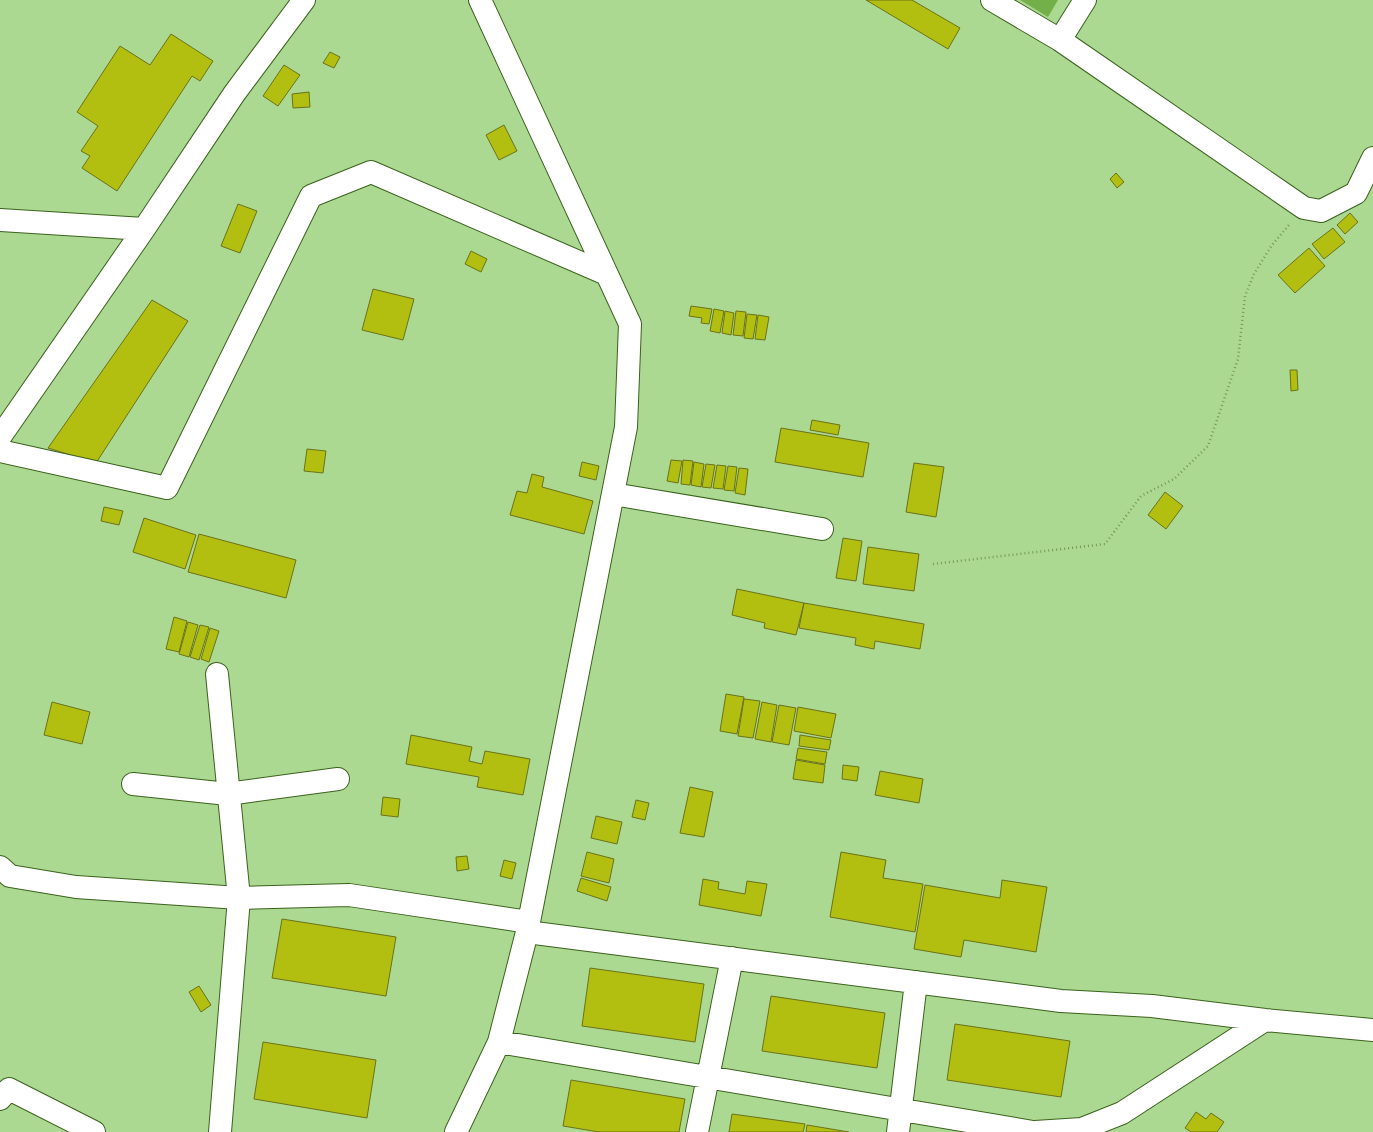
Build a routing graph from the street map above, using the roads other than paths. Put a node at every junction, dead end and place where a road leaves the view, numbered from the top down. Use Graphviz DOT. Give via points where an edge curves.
graph roads {
  1 [pos="304,0"];
  2 [pos="480,0"];
  3 [pos="992,0"];
  4 [pos="1086,0"];
  5 [pos="1060,40"];
  6 [pos="1373,158"];
  7 [pos="0,220"];
  8 [pos="144,229"];
  9 [pos="604,273"];
  10 [pos="0,437"];
  11 [pos="0,451"];
  12 [pos="613,494"];
  13 [pos="822,530"];
  14 [pos="217,674"];
  15 [pos="338,779"];
  16 [pos="133,784"];
  17 [pos="228,794"];
  18 [pos="0,867"];
  19 [pos="239,898"];
  20 [pos="528,927"];
  21 [pos="732,958"];
  22 [pos="916,982"];
  23 [pos="1265,1020"];
  24 [pos="1373,1030"];
  25 [pos="498,1042"];
  26 [pos="708,1078"];
  27 [pos="0,1099"];
  28 [pos="901,1110"];
  29 [pos="94,1132"];
  30 [pos="220,1132"];
  31 [pos="456,1132"];
  32 [pos="696,1132"];
  33 [pos="898,1132"];
  34 [pos="1034,1132"];
  1 -- 8 [label="lane" via="234,94"];
  2 -- 9 [label="lane"];
  3 -- 5 [label="lane"];
  4 -- 5 [label="lane"];
  5 -- 6 [label="lane" via="1304,208 1321,211 1356,193"];
  7 -- 8 [label="lane"];
  8 -- 10 [label="lane"];
  9 -- 11 [label="lane" via="370,172 311,196 168,488"];
  9 -- 12 [label="lane" via="630,324 626,427"];
  12 -- 13 [label="lane"];
  12 -- 20 [label="lane"];
  14 -- 17 [label="lane"];
  15 -- 17 [label="lane"];
  16 -- 17 [label="lane"];
  17 -- 19 [label="lane"];
  18 -- 19 [label="lane" via="10,876 76,887"];
  19 -- 20 [label="lane" via="349,895"];
  19 -- 30 [label="lane"];
  20 -- 21 [label="lane"];
  20 -- 25 [label="lane"];
  21 -- 22 [label="lane"];
  21 -- 26 [label="lane"];
  22 -- 23 [label="lane" via="1060,1001 1152,1006"];
  22 -- 28 [label="lane"];
  23 -- 24 [label="lane"];
  23 -- 34 [label="lane" via="1122,1113 1082,1129"];
  25 -- 26 [label="lane"];
  25 -- 31 [label="lane"];
  26 -- 28 [label="lane"];
  26 -- 32 [label="lane"];
  27 -- 29 [label="lane" via="9,1089"];
  28 -- 33 [label="lane"];
  28 -- 34 [label="lane"];
}
